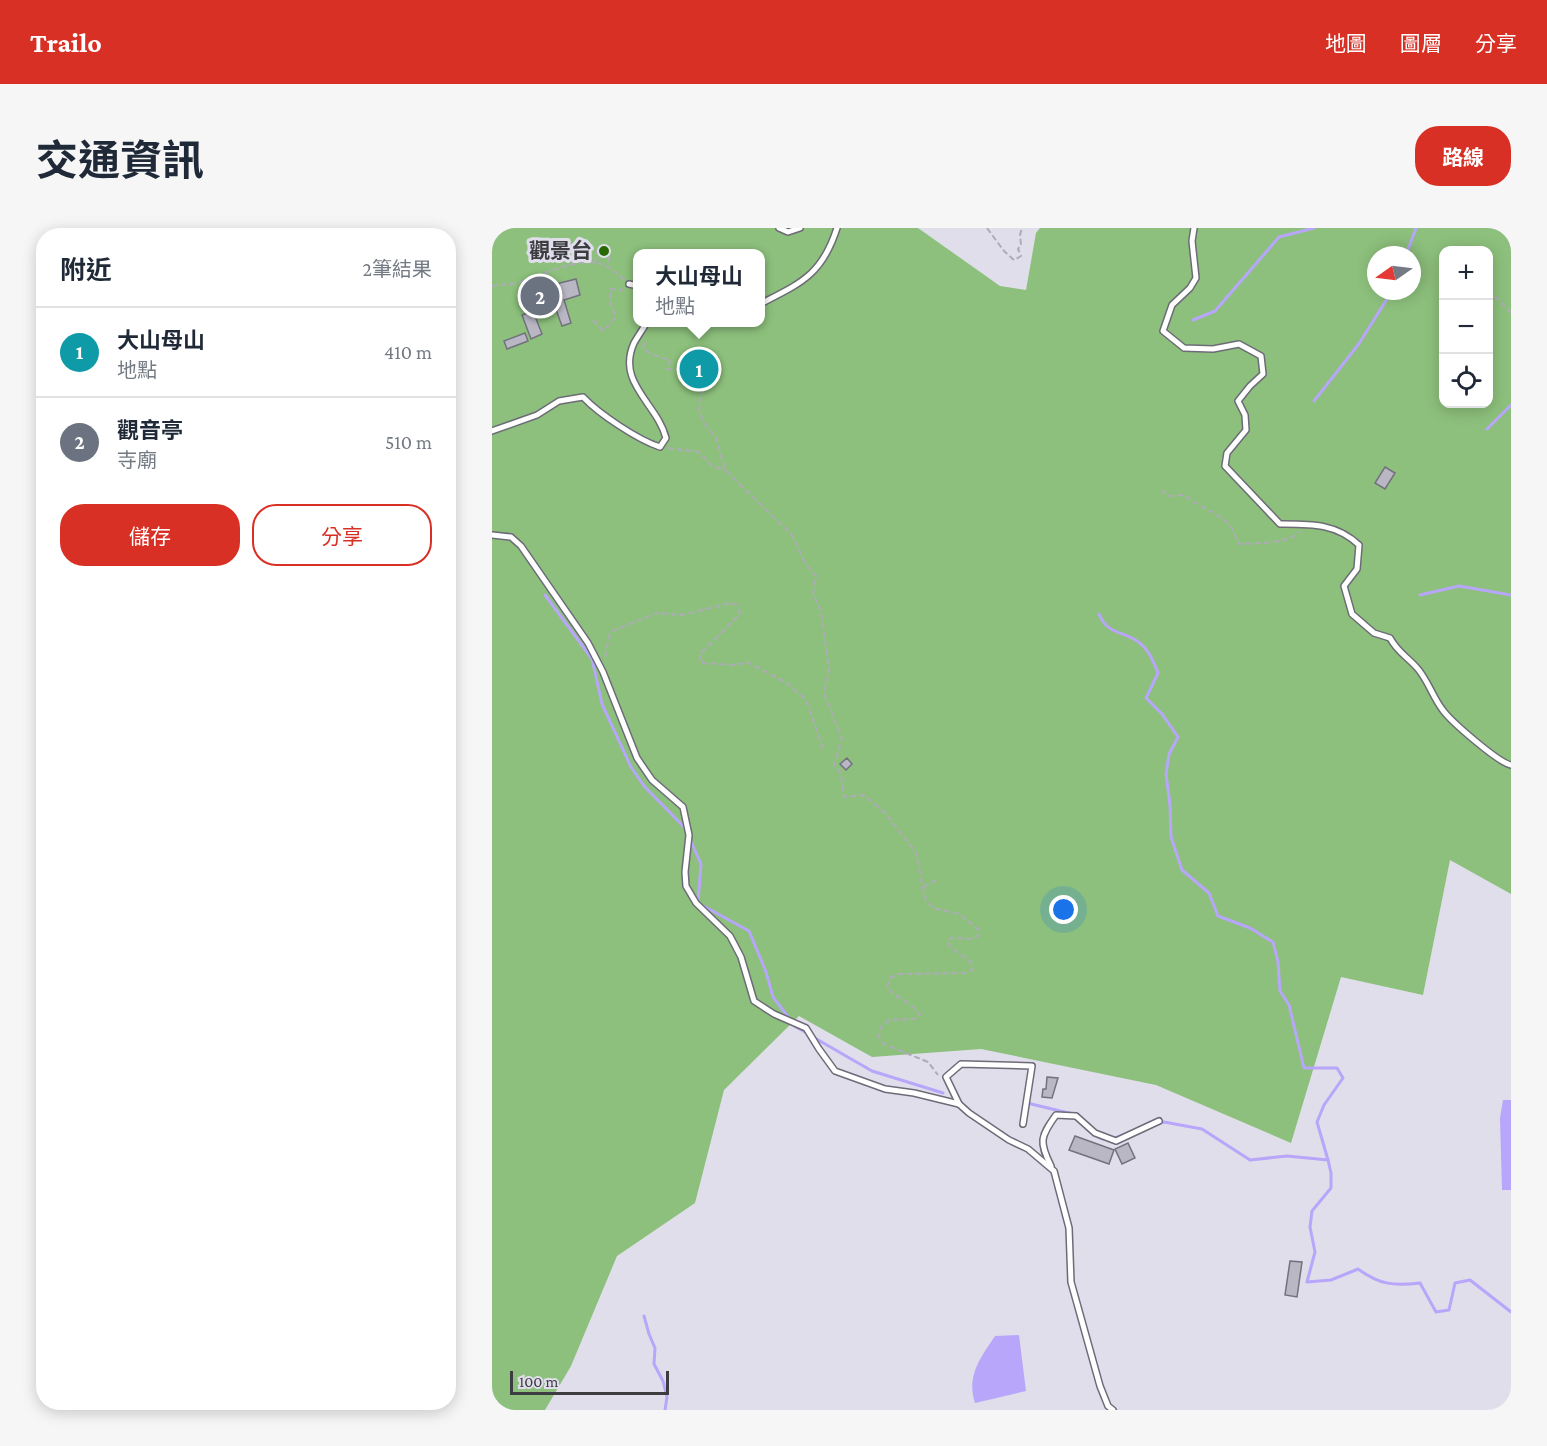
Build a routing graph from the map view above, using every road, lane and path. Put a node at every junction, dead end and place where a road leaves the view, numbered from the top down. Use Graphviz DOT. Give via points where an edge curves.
graph roads {
  1 [pos="779,228"];
  2 [pos="800,228"];
  3 [pos="837,228"];
  4 [pos="987,228"];
  5 [pos="1022,228"];
  6 [pos="1194,228"];
  7 [pos="595,263"];
  8 [pos="606,266"];
  9 [pos="633,284"];
  10 [pos="492,286"];
  11 [pos="633,286"];
  12 [pos="1494,296"];
  13 [pos="765,302"];
  14 [pos="1511,313"];
  15 [pos="593,320"];
  16 [pos="645,327"];
  17 [pos="646,339"];
  18 [pos="492,431"];
  19 [pos="660,447"];
  20 [pos="725,470"];
  21 [pos="1161,490"];
  22 [pos="1305,524"];
  23 [pos="492,536"];
  24 [pos="603,672"];
  25 [pos="823,749"];
  26 [pos="1511,765"];
  27 [pos="937,880"];
  28 [pos="923,887"];
  29 [pos="946,1077"];
  30 [pos="959,1104"];
  31 [pos="1159,1121"];
  32 [pos="1023,1124"];
  33 [pos="1054,1171"];
  34 [pos="1113,1410"];
  1 -- 2 [label="lane"];
  3 -- 13 [label="lane" via="822,263 798,285"];
  4 -- 5 [label="path" via="1014,260 1021,256 1018,249"];
  6 -- 22 [label="lane" via="1196,278 1172,305 1163,331 1184,348 1213,349 1239,344 1261,356 1263,374 1238,401 1245,415 1246,430 1227,453 1225,466 1280,524"];
  7 -- 8 [label="path"];
  7 -- 8 [label="path" via="597,251 610,255"];
  7 -- 10 [label="path" via="572,265"];
  8 -- 9 [label="path"];
  11 -- 15 [label="path" via="630,290 610,289 616,317 603,331"];
  12 -- 14 [label="path"];
  16 -- 19 [label="lane" via="630,358 631,379 662,424 666,438"];
  17 -- 20 [label="path" via="643,347 648,353 670,360 667,369 701,380 699,413 716,437"];
  18 -- 19 [label="lane" via="537,415 559,401 583,397 647,443"];
  19 -- 20 [label="path" via="699,452 712,466"];
  20 -- 28 [label="path" via="792,535 816,576 813,594 821,611 829,670 824,693 842,739 834,765 841,773 844,797 864,795 885,813 916,852"];
  21 -- 22 [label="path" via="1169,496 1184,495 1222,519 1239,544 1297,536"];
  22 -- 26 [label="lane" via="1333,527 1359,545 1357,569 1344,586 1353,614 1374,633 1390,638 1418,669 1442,709 1492,754"];
  23 -- 24 [label="lane" via="511,537 521,546"];
  24 -- 25 [label="path" via="610,632 657,613 682,615 737,604 740,614 700,654 701,663 747,662 787,683 806,700"];
  24 -- 30 [label="lane" via="637,758 652,780 682,807 689,835 686,886 696,903 730,936 741,957 754,1001 806,1028 835,1071 885,1089"];
  27 -- 28 [label="path"];
  28 -- 29 [label="path" via="933,908 959,914 978,929 979,935 973,939 948,941 949,946 971,962 972,970 898,974 890,978 887,987 920,1015 889,1020 880,1028 879,1037 884,1044 928,1062 938,1075"];
  29 -- 30 [label="lane"];
  29 -- 32 [label="lane" via="961,1064 1032,1066"];
  30 -- 33 [label="lane"];
  31 -- 33 [label="lane" via="1116,1141 1095,1133 1076,1116 1056,1115 1043,1132 1041,1147"];
  33 -- 34 [label="lane" via="1069,1228 1071,1282 1100,1386"];
}
